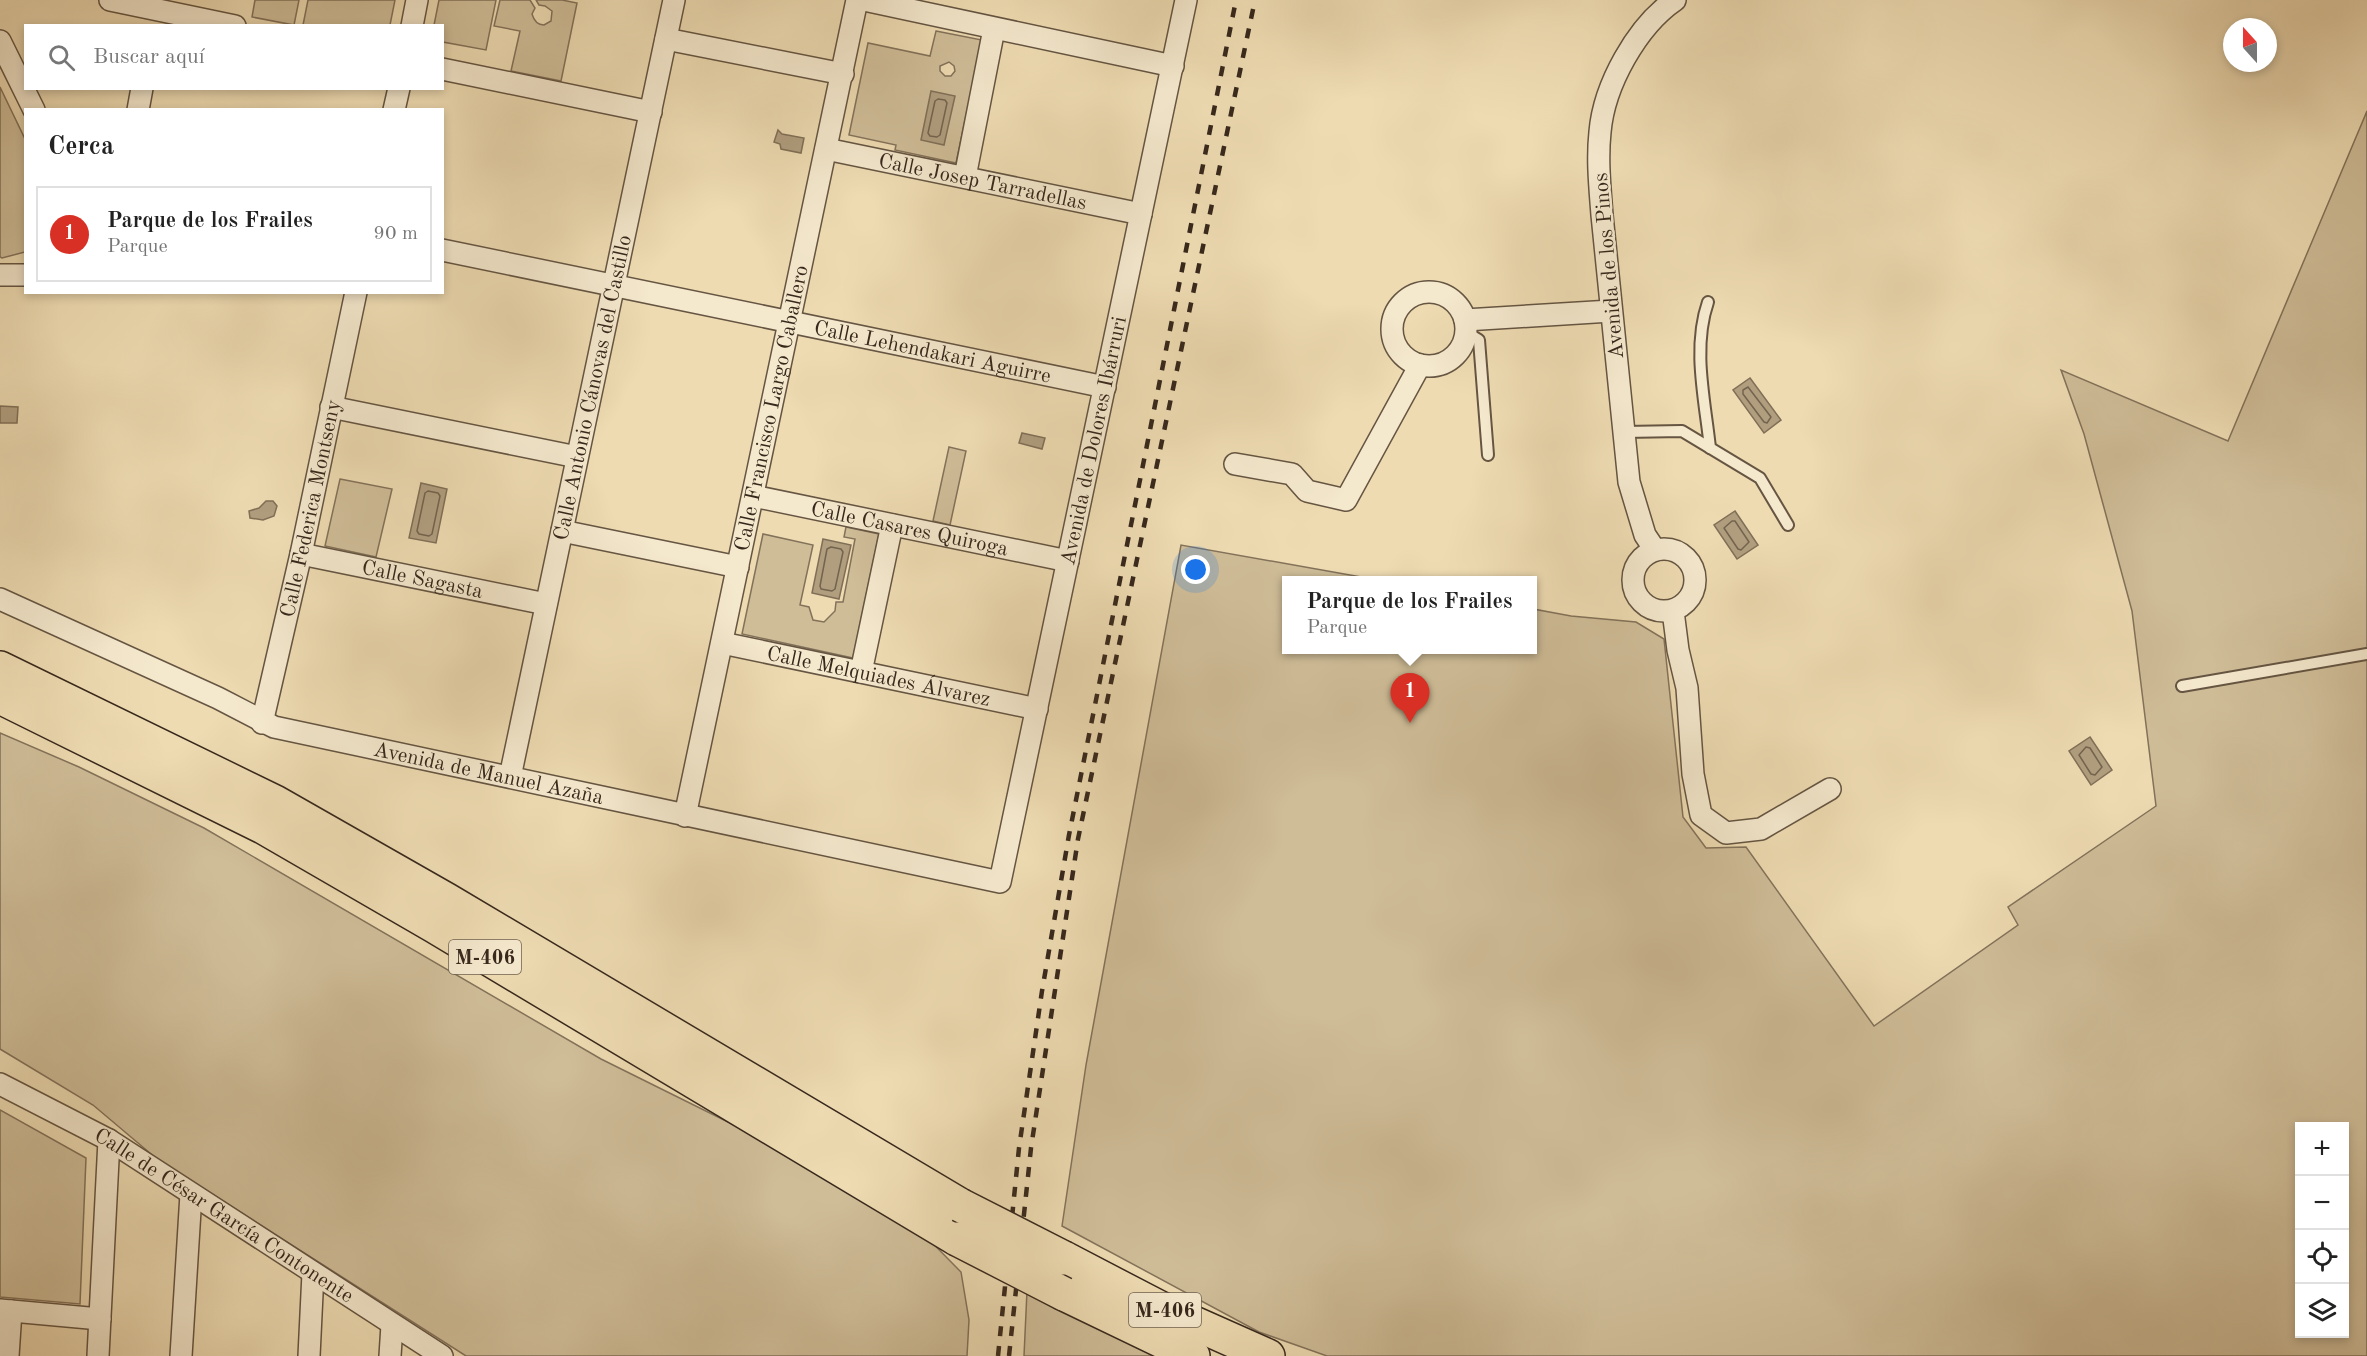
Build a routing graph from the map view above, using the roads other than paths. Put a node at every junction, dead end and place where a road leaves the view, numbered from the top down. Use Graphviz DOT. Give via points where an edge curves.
graph roads {
  1 [pos="110,0"];
  2 [pos="417,0"];
  3 [pos="674,0"];
  4 [pos="857,0"];
  5 [pos="864,0"];
  6 [pos="1186,0"];
  7 [pos="1675,0"];
  8 [pos="159,12"];
  9 [pos="224,24"];
  10 [pos="412,24"];
  11 [pos="994,29"];
  12 [pos="666,39"];
  13 [pos="0,41"];
  14 [pos="1173,66"];
  15 [pos="444,69"];
  16 [pos="843,74"];
  17 [pos="24,90"];
  18 [pos="24,90"];
  19 [pos="142,90"];
  20 [pos="399,90"];
  21 [pos="33,108"];
  22 [pos="138,108"];
  23 [pos="394,108"];
  24 [pos="651,112"];
  25 [pos="826,149"];
  26 [pos="965,177"];
  27 [pos="1141,214"];
  28 [pos="444,250"];
  29 [pos="0,275"];
  30 [pos="24,275"];
  31 [pos="614,285"];
  32 [pos="356,294"];
  33 [pos="1708,303"];
  34 [pos="1611,311"];
  35 [pos="790,321"];
  36 [pos="1465,326"];
  37 [pos="1419,365"];
  38 [pos="1105,387"];
  39 [pos="331,407"];
  40 [pos="1624,432"];
  41 [pos="1710,448"];
  42 [pos="1488,455"];
  43 [pos="577,457"];
  44 [pos="1235,464"];
  45 [pos="753,496"];
  46 [pos="892,525"];
  47 [pos="1788,525"];
  48 [pos="562,531"];
  49 [pos="1654,550"];
  50 [pos="301,554"];
  51 [pos="1068,561"];
  52 [pos="738,567"];
  53 [pos="0,599"];
  54 [pos="546,604"];
  55 [pos="1673,611"];
  56 [pos="722,643"];
  57 [pos="2367,654"];
  58 [pos="0,668"];
  59 [pos="861,672"];
  60 [pos="2182,686"];
  61 [pos="0,697"];
  62 [pos="1037,709"];
  63 [pos="262,723"];
  64 [pos="510,777"];
  65 [pos="1830,789"];
  66 [pos="685,816"];
  67 [pos="1000,882"];
  68 [pos="0,1084"];
  69 [pos="109,1140"];
  70 [pos="191,1194"];
  71 [pos="313,1273"];
  72 [pos="5,1310"];
  73 [pos="100,1319"];
  74 [pos="392,1325"];
  75 [pos="8,1356"];
  76 [pos="98,1356"];
  77 [pos="181,1356"];
  78 [pos="309,1356"];
  79 [pos="390,1356"];
  80 [pos="442,1356"];
  81 [pos="1193,1356"];
  82 [pos="1268,1356"];
  1 -- 8 [label="street"];
  2 -- 10 [label="street"];
  3 -- 12 [label="street, Calle Antonio Cánovas del Castillo"];
  4 -- 16 [label="street, Calle Francisco Largo Caballero"];
  5 -- 11 [label="street"];
  6 -- 14 [label="street, Avenida de Dolores Ibárruri"];
  7 -- 34 [label="street, Avenida de los Pinos" via="1660,10 1628,52 1608,97 1600,131 1600,187"];
  8 -- 9 [label="street"];
  11 -- 14 [label="street"];
  11 -- 26 [label="street"];
  12 -- 16 [label="street"];
  12 -- 24 [label="street, Calle Antonio Cánovas del Castillo"];
  13 -- 18 [label="street"];
  14 -- 27 [label="street, Avenida de Dolores Ibárruri"];
  15 -- 24 [label="street"];
  16 -- 25 [label="street, Calle Francisco Largo Caballero"];
  17 -- 21 [label="street"];
  19 -- 22 [label="street"];
  20 -- 23 [label="street"];
  24 -- 31 [label="street, Calle Antonio Cánovas del Castillo"];
  25 -- 26 [label="street, Calle Josep Tarradellas"];
  25 -- 35 [label="street, Calle Francisco Largo Caballero"];
  26 -- 27 [label="street, Calle Josep Tarradellas"];
  27 -- 38 [label="street, Avenida de Dolores Ibárruri"];
  28 -- 31 [label="street, Calle Lehendakari Aguirre"];
  29 -- 30 [label="street"];
  31 -- 35 [label="street, Calle Lehendakari Aguirre"];
  31 -- 43 [label="street, Calle Antonio Cánovas del Castillo"];
  32 -- 39 [label="street, Calle Federica Montseny"];
  33 -- 41 [label="lane" via="1701,324 1701,363"];
  34 -- 36 [label="street"];
  34 -- 40 [label="street, Avenida de los Pinos"];
  35 -- 38 [label="street, Calle Lehendakari Aguirre"];
  35 -- 45 [label="street, Calle Francisco Largo Caballero"];
  36 -- 37 [label="street" via="1462,344 1455,355 1445,363"];
  36 -- 37 [label="street" via="1460,309 1436,293 1423,293 1400,306 1392,321 1392,334 1397,349"];
  36 -- 42 [label="lane" via="1479,340"];
  37 -- 44 [label="street" via="1346,500 1307,491 1292,474"];
  38 -- 51 [label="street, Avenida de Dolores Ibárruri"];
  39 -- 43 [label="street"];
  39 -- 50 [label="street, Calle Federica Montseny"];
  40 -- 41 [label="lane" via="1682,431"];
  40 -- 49 [label="street, Avenida de los Pinos" via="1629,482 1645,536"];
  41 -- 47 [label="lane" via="1760,478"];
  43 -- 48 [label="street, Calle Antonio Cánovas del Castillo"];
  45 -- 46 [label="street, Calle Casares Quiroga"];
  45 -- 52 [label="street, Calle Francisco Largo Caballero"];
  46 -- 51 [label="street, Calle Casares Quiroga"];
  46 -- 59 [label="street"];
  48 -- 52 [label="street"];
  48 -- 54 [label="street, Calle Antonio Cánovas del Castillo"];
  49 -- 55 [label="street" via="1637,564 1633,574 1636,595 1652,610"];
  49 -- 55 [label="street" via="1675,551 1684,556 1695,575 1691,596"];
  50 -- 54 [label="street, Calle Sagasta"];
  50 -- 63 [label="street, Calle Federica Montseny"];
  51 -- 62 [label="street, Avenida de Dolores Ibárruri"];
  52 -- 56 [label="street, Calle Francisco Largo Caballero"];
  53 -- 63 [label="street, Avenida de Manuel Azaña" via="218,698"];
  54 -- 64 [label="street, Calle Antonio Cánovas del Castillo"];
  55 -- 65 [label="street" via="1687,688 1693,774 1701,815 1726,833 1761,829"];
  56 -- 59 [label="street, Calle Melquiades Álvarez"];
  56 -- 66 [label="street, Calle Francisco Largo Caballero"];
  57 -- 60 [label="lane"];
  58 -- 82 [label="highway, M-406, bridge" via="285,807 960,1205 1160,1308"];
  59 -- 62 [label="street, Calle Melquiades Álvarez"];
  61 -- 81 [label="highway, M-406, bridge" via="263,827 957,1239"];
  62 -- 67 [label="street, Avenida de Dolores Ibárruri"];
  63 -- 64 [label="street, Avenida de Manuel Azaña"];
  64 -- 66 [label="street, Avenida de Manuel Azaña"];
  66 -- 67 [label="street, Avenida de Manuel Azaña"];
  68 -- 69 [label="street, Calle de César García Contonente"];
  69 -- 70 [label="street, Calle de César García Contonente"];
  69 -- 73 [label="street"];
  70 -- 71 [label="street, Calle de César García Contonente"];
  70 -- 77 [label="street"];
  71 -- 74 [label="street, Calle de César García Contonente"];
  71 -- 78 [label="street"];
  72 -- 73 [label="street"];
  72 -- 75 [label="street"];
  73 -- 76 [label="street"];
  74 -- 79 [label="street"];
  74 -- 80 [label="street, Calle de César García Contonente"];
}
